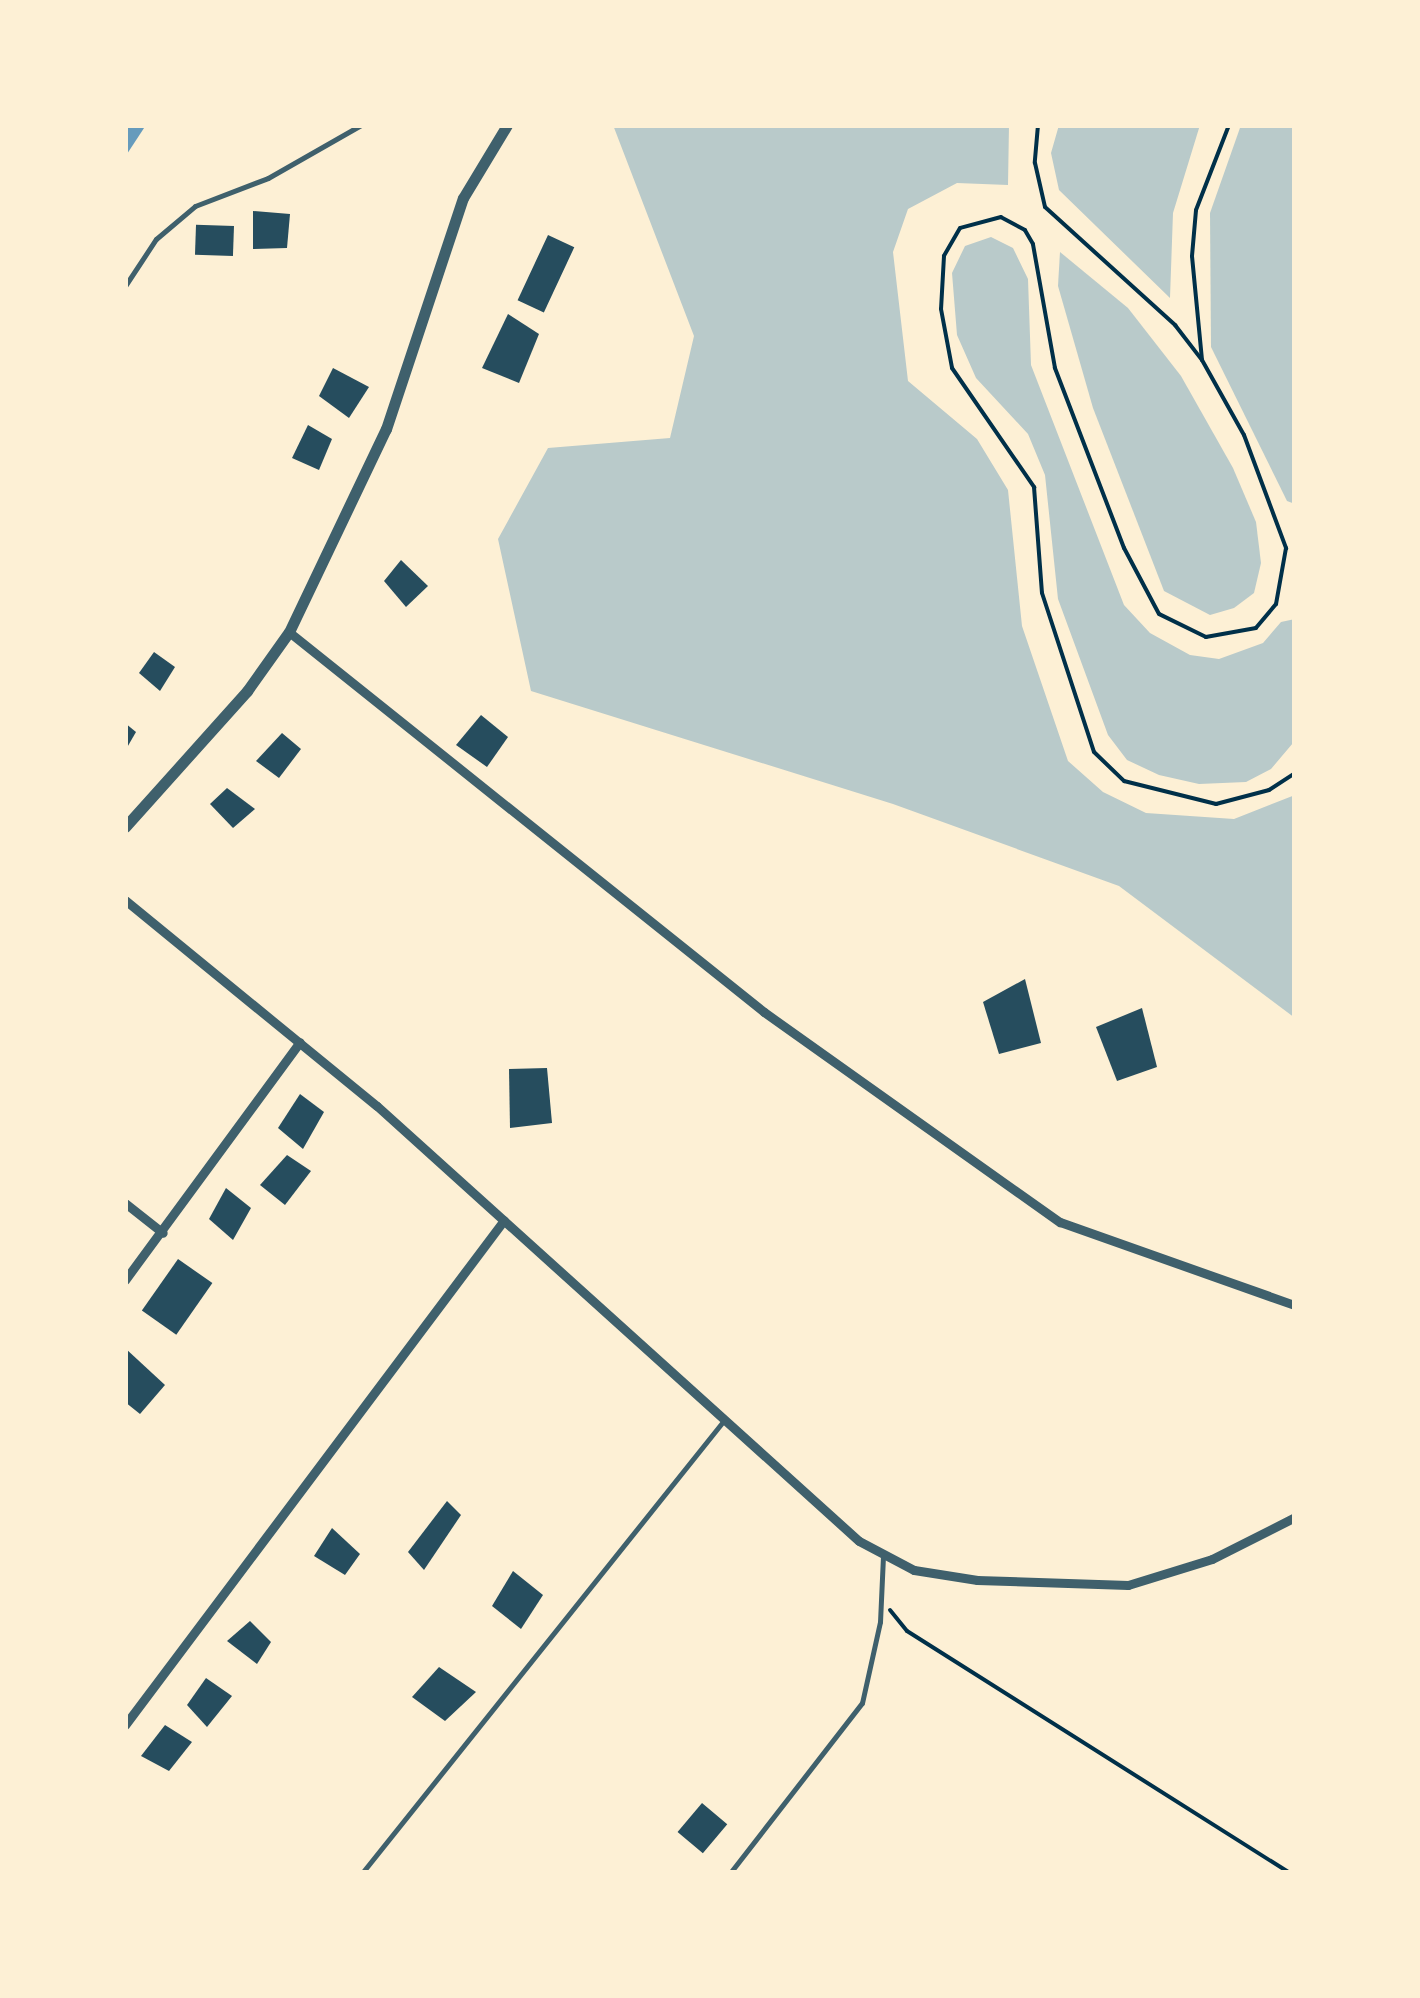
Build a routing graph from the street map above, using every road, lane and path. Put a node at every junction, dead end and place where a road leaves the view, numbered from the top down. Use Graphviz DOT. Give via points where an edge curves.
graph roads {
  1 [pos="362,125"];
  2 [pos="507,125"];
  3 [pos="1038,125"];
  4 [pos="1229,125"];
  5 [pos="125,286"];
  6 [pos="1202,360"];
  7 [pos="289,632"];
  8 [pos="1295,773"];
  9 [pos="125,827"];
  10 [pos="125,900"];
  11 [pos="300,1042"];
  12 [pos="125,1203"];
  13 [pos="504,1220"];
  14 [pos="163,1232"];
  15 [pos="125,1280"];
  16 [pos="1295,1305"];
  17 [pos="725,1419"];
  18 [pos="1295,1517"];
  19 [pos="883,1554"];
  20 [pos="886,1605"];
  21 [pos="125,1725"];
  22 [pos="362,1873"];
  23 [pos="730,1873"];
  24 [pos="1290,1873"];
  1 -- 5 [label="lane" via="268,178 195,206 156,239"];
  2 -- 7 [label="street" via="463,198 386,429"];
  3 -- 6 [label="path" via="1034,164 1046,206 1175,325"];
  4 -- 6 [label="path" via="1196,210 1192,256"];
  6 -- 8 [label="path" via="1244,435 1286,548 1268,617 1224,638 1188,631 1148,599 1055,368 1043,275 1026,230 987,217 969,222 950,240 941,309 952,368 1034,487 1042,593 1094,752 1124,781 1216,804 1269,790"];
  7 -- 9 [label="street" via="248,691"];
  7 -- 16 [label="street" via="764,1012 1060,1222"];
  10 -- 11 [label="street"];
  11 -- 13 [label="street"];
  11 -- 14 [label="street"];
  12 -- 14 [label="street"];
  13 -- 17 [label="street"];
  13 -- 21 [label="street"];
  14 -- 15 [label="street"];
  17 -- 19 [label="street" via="860,1541"];
  17 -- 22 [label="lane"];
  18 -- 19 [label="street" via="1212,1560 1128,1585 977,1580 914,1570"];
  19 -- 23 [label="lane" via="880,1622 862,1702"];
  20 -- 24 [label="path" via="906,1631"];
}
